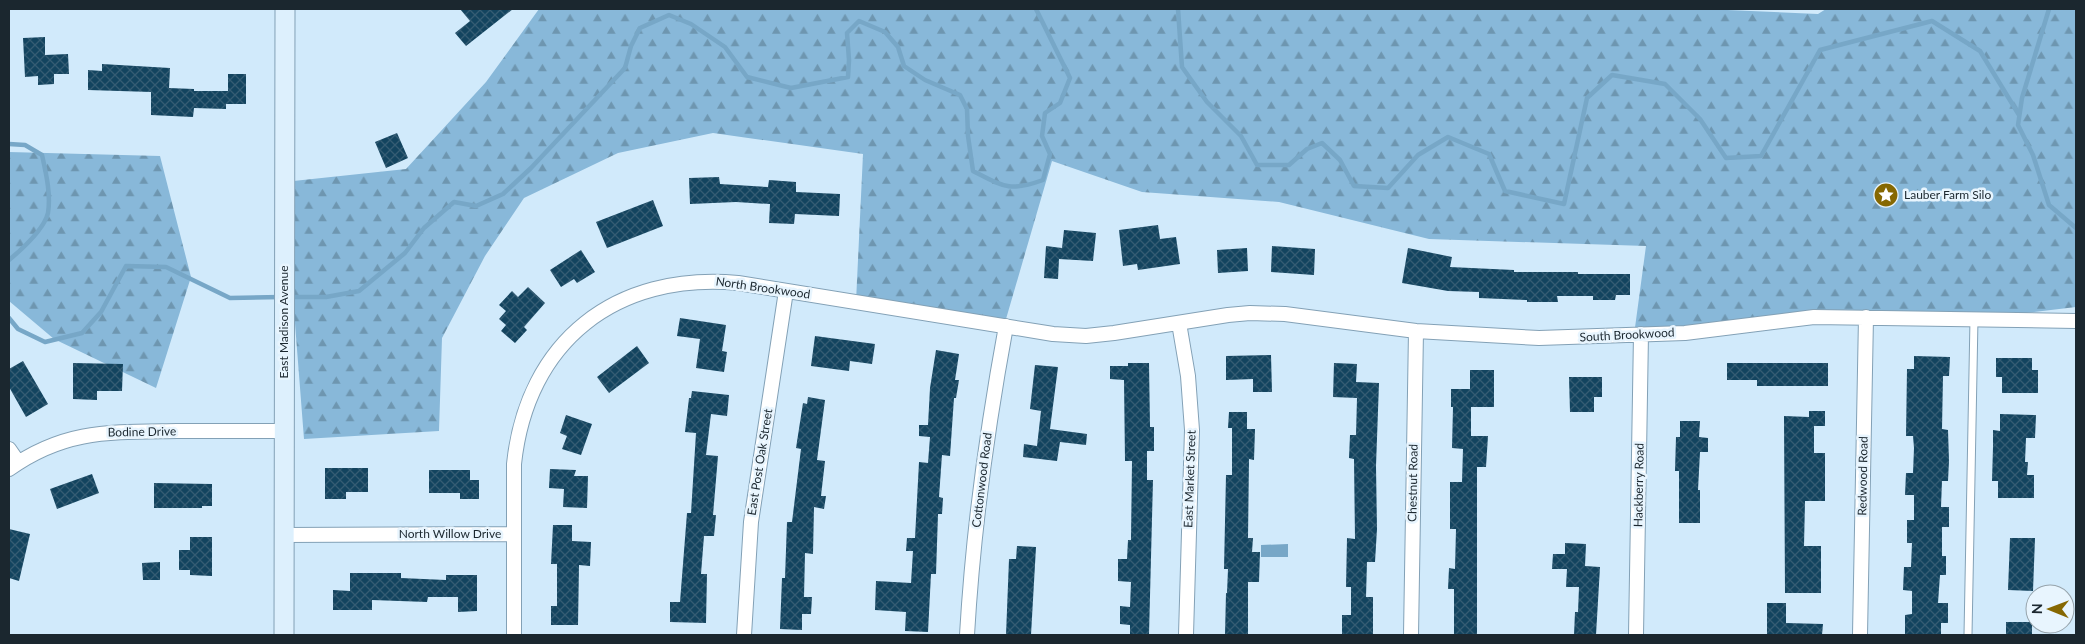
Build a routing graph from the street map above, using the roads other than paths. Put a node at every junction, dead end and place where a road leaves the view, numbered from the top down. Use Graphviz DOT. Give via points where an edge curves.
graph roads {
  1 [pos="284,9"];
  2 [pos="786,290"];
  3 [pos="1866,317"];
  4 [pos="1974,319"];
  5 [pos="2076,321"];
  6 [pos="1179,323"];
  7 [pos="1006,326"];
  8 [pos="1416,332"];
  9 [pos="1641,334"];
  10 [pos="284,431"];
  11 [pos="9,449"];
  12 [pos="14,466"];
  13 [pos="514,534"];
  14 [pos="284,535"];
  15 [pos="284,635"];
  16 [pos="514,635"];
  17 [pos="744,635"];
  18 [pos="967,635"];
  19 [pos="1186,635"];
  20 [pos="1411,635"];
  21 [pos="1636,635"];
  22 [pos="1860,635"];
  23 [pos="1968,635"];
  1 -- 10 [label="main road, East Madison Avenue"];
  2 -- 7 [label="street, North Brookwood"];
  2 -- 13 [label="street, North Brookwood" via="715,281 660,287 617,303 586,322 568,338 536,382 519,428 514,464"];
  2 -- 17 [label="street, East Post Oak Street" via="751,522"];
  3 -- 4 [label="street, South Brookwood"];
  3 -- 9 [label="street, South Brookwood" via="1774,320 1728,329"];
  3 -- 22 [label="street, Redwood Road"];
  4 -- 5 [label="street, South Brookwood"];
  4 -- 23 [label="lane"];
  6 -- 7 [label="street, North Brookwood" via="1086,336"];
  6 -- 8 [label="street, South Brookwood" via="1228,315 1285,314"];
  6 -- 19 [label="street, East Market Street" via="1188,376 1192,430"];
  7 -- 18 [label="street, Cottonwood Road" via="980,493"];
  8 -- 9 [label="street, South Brookwood" via="1539,338"];
  8 -- 20 [label="street, Chestnut Road"];
  9 -- 21 [label="street, Hackberry Road"];
  10 -- 12 [label="street, Bodine Drive" via="97,433 56,443"];
  10 -- 14 [label="main road, East Madison Avenue"];
  11 -- 12 [label="street"];
  13 -- 14 [label="street, North Willow Drive"];
  13 -- 16 [label="street, North Willow Drive"];
  14 -- 15 [label="main road, East Madison Avenue"];
}
